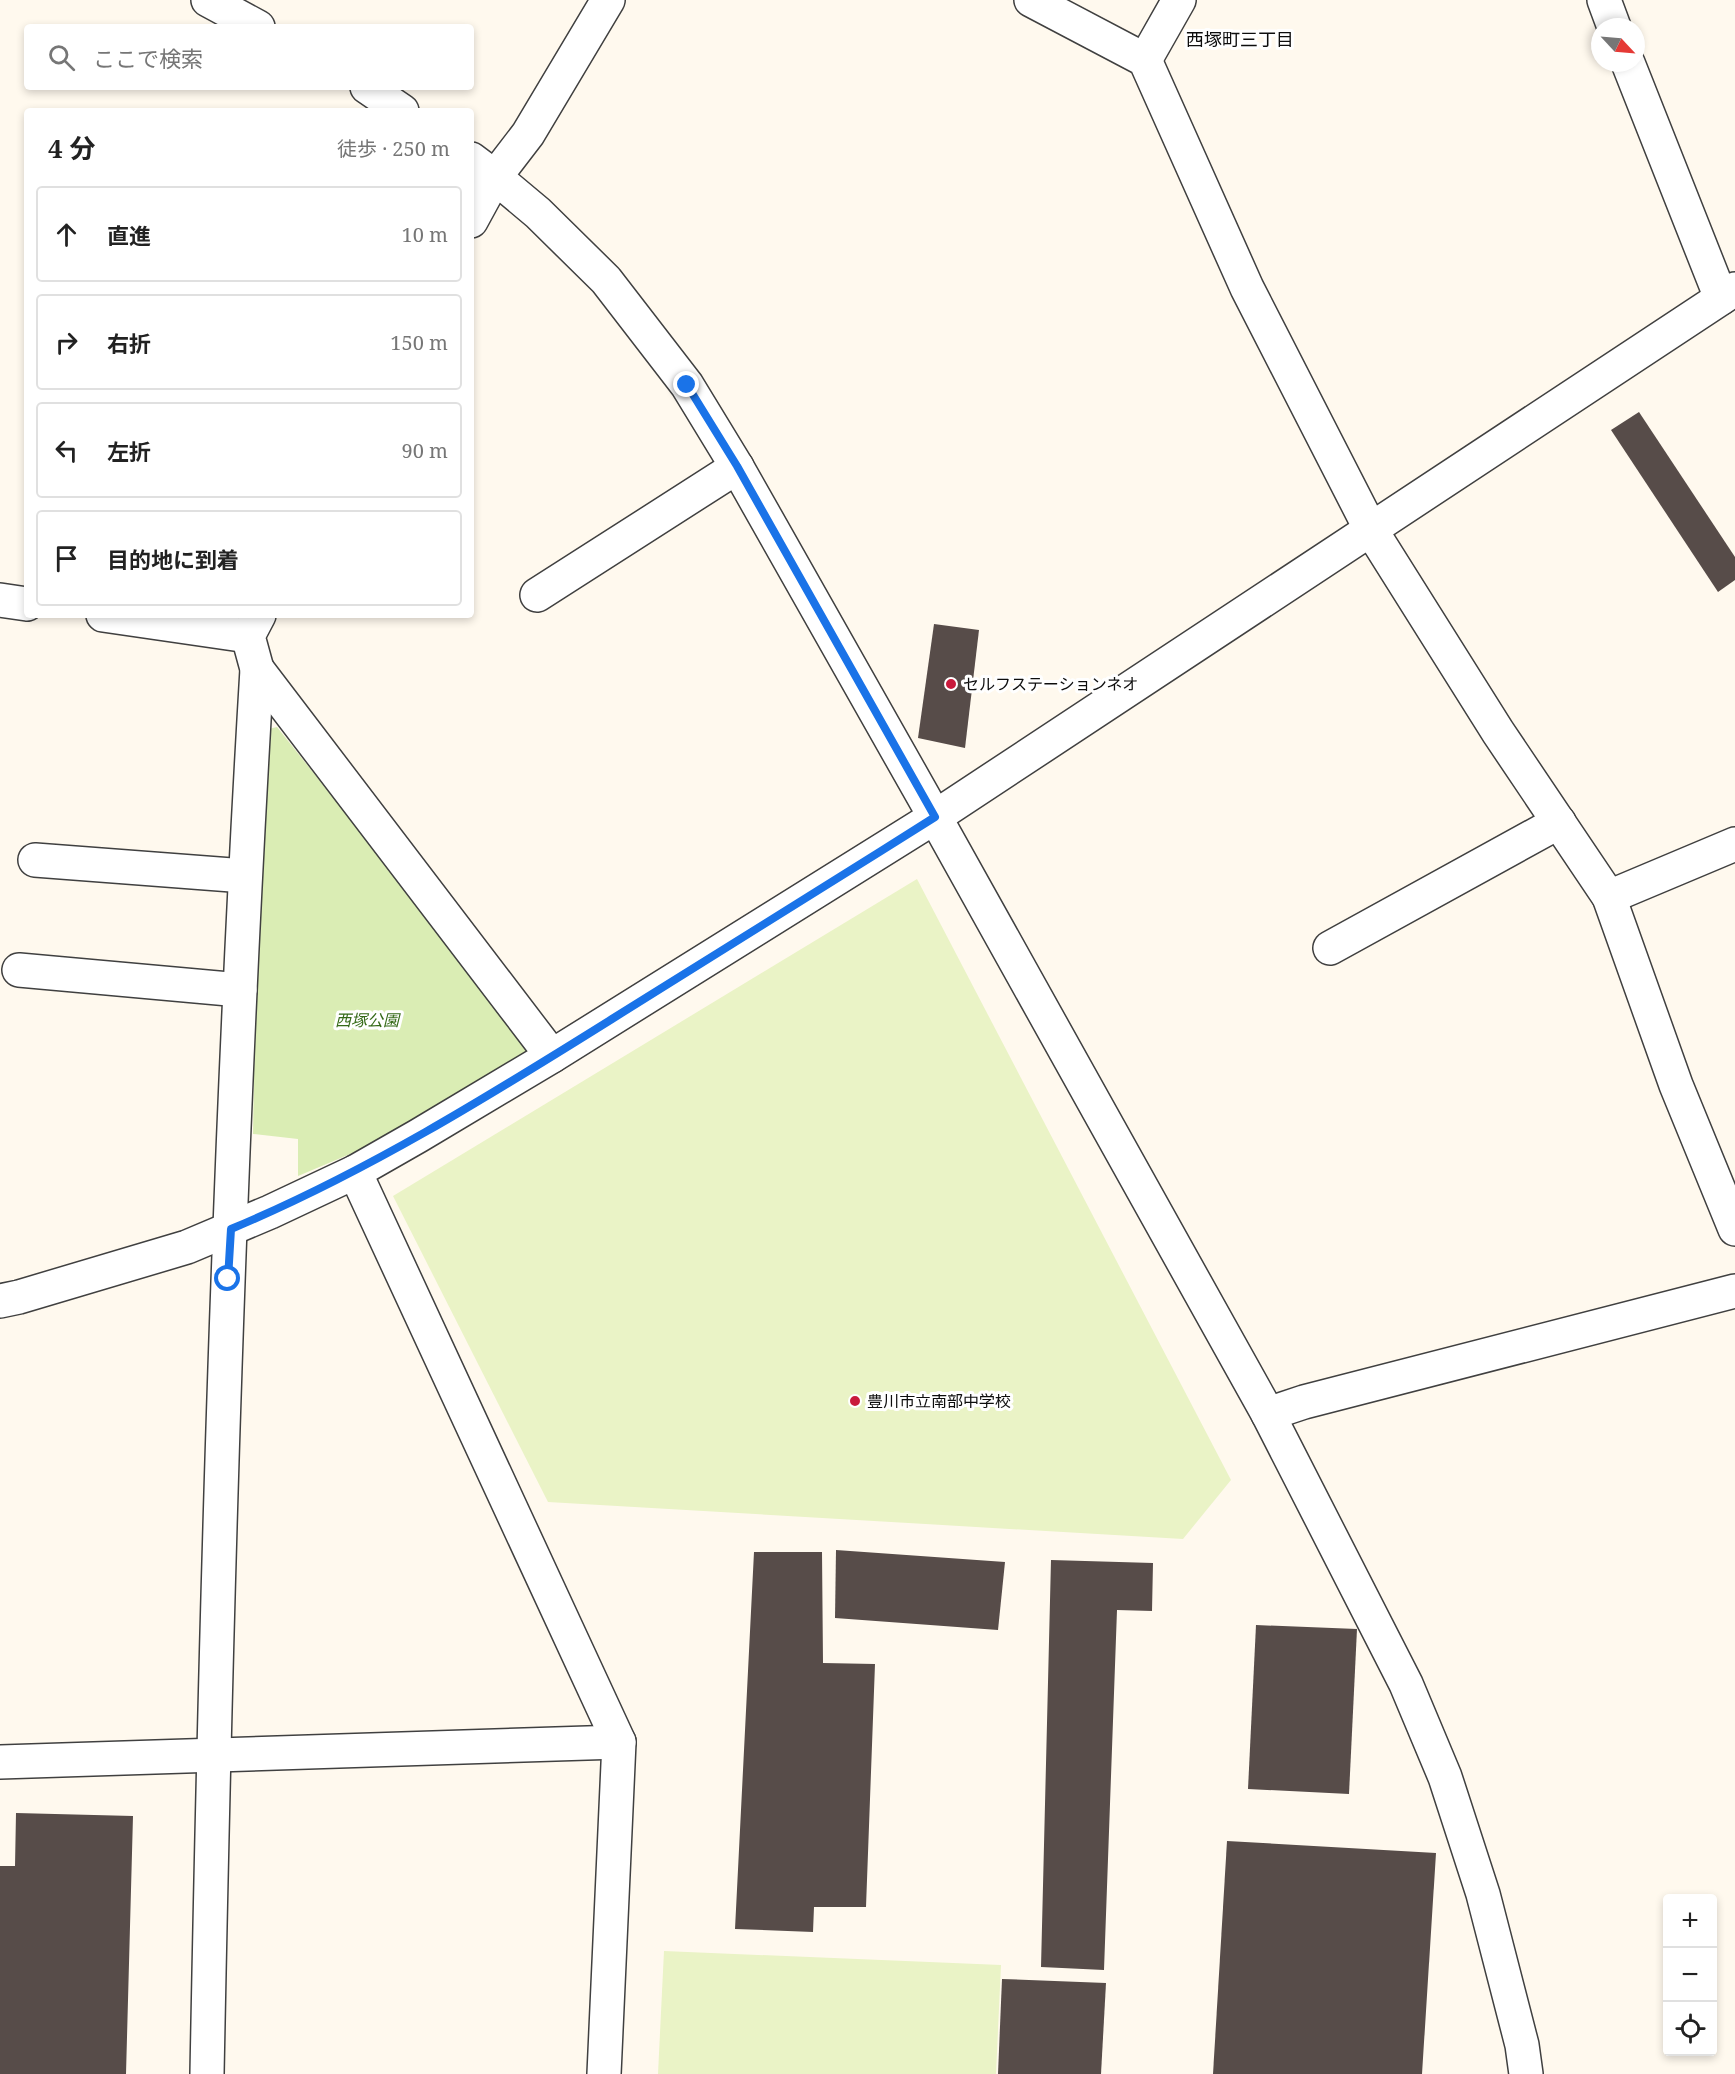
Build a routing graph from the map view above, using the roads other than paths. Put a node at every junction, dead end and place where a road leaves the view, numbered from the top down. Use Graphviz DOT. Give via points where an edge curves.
graph roads {
  1 [pos="208,0"];
  2 [pos="608,0"];
  3 [pos="1031,0"];
  4 [pos="1179,0"];
  5 [pos="1604,0"];
  6 [pos="1611,18"];
  7 [pos="252,24"];
  8 [pos="1145,60"];
  9 [pos="1632,72"];
  10 [pos="371,90"];
  11 [pos="398,108"];
  12 [pos="483,168"];
  13 [pos="474,208"];
  14 [pos="1728,293"];
  15 [pos="737,466"];
  16 [pos="1371,530"];
  17 [pos="537,595"];
  18 [pos="0,600"];
  19 [pos="24,604"];
  20 [pos="148,618"];
  21 [pos="254,625"];
  22 [pos="258,669"];
  23 [pos="935,817"];
  24 [pos="1559,822"];
  25 [pos="1735,844"];
  26 [pos="34,860"];
  27 [pos="245,876"];
  28 [pos="1609,897"];
  29 [pos="1330,948"];
  30 [pos="19,970"];
  31 [pos="240,990"];
  32 [pos="552,1056"];
  33 [pos="355,1172"];
  34 [pos="231,1229"];
  35 [pos="1735,1229"];
  36 [pos="1735,1291"];
  37 [pos="0,1301"];
  38 [pos="1269,1414"];
  39 [pos="619,1742"];
  40 [pos="212,1755"];
  41 [pos="0,1762"];
  42 [pos="207,2074"];
  43 [pos="604,2074"];
  44 [pos="1527,2074"];
  1 -- 7 [label="street"];
  2 -- 12 [label="street" via="528,134"];
  3 -- 8 [label="street"];
  4 -- 8 [label="street"];
  5 -- 6 [label="street"];
  8 -- 16 [label="street" via="1247,288"];
  9 -- 14 [label="street"];
  10 -- 11 [label="street"];
  12 -- 13 [label="street"];
  12 -- 15 [label="street" via="538,213 606,280 687,385"];
  14 -- 16 [label="street"];
  15 -- 17 [label="street"];
  15 -- 23 [label="street"];
  16 -- 23 [label="street"];
  16 -- 24 [label="street"];
  18 -- 19 [label="street"];
  20 -- 21 [label="street"];
  21 -- 22 [label="street"];
  22 -- 27 [label="street"];
  22 -- 32 [label="street"];
  23 -- 32 [label="street"];
  23 -- 38 [label="street"];
  24 -- 28 [label="street"];
  24 -- 29 [label="street"];
  25 -- 28 [label="street"];
  26 -- 27 [label="street"];
  27 -- 31 [label="street"];
  28 -- 35 [label="street" via="1676,1085"];
  30 -- 31 [label="street"];
  31 -- 34 [label="street"];
  32 -- 33 [label="street"];
  33 -- 34 [label="street"];
  33 -- 39 [label="street"];
  34 -- 37 [label="street" via="187,1247"];
  34 -- 40 [label="street"];
  36 -- 38 [label="street"];
  38 -- 44 [label="street" via="1407,1684 1445,1776 1483,1894"];
  39 -- 40 [label="street"];
  39 -- 43 [label="street"];
  40 -- 41 [label="street"];
  40 -- 42 [label="street"];
}
